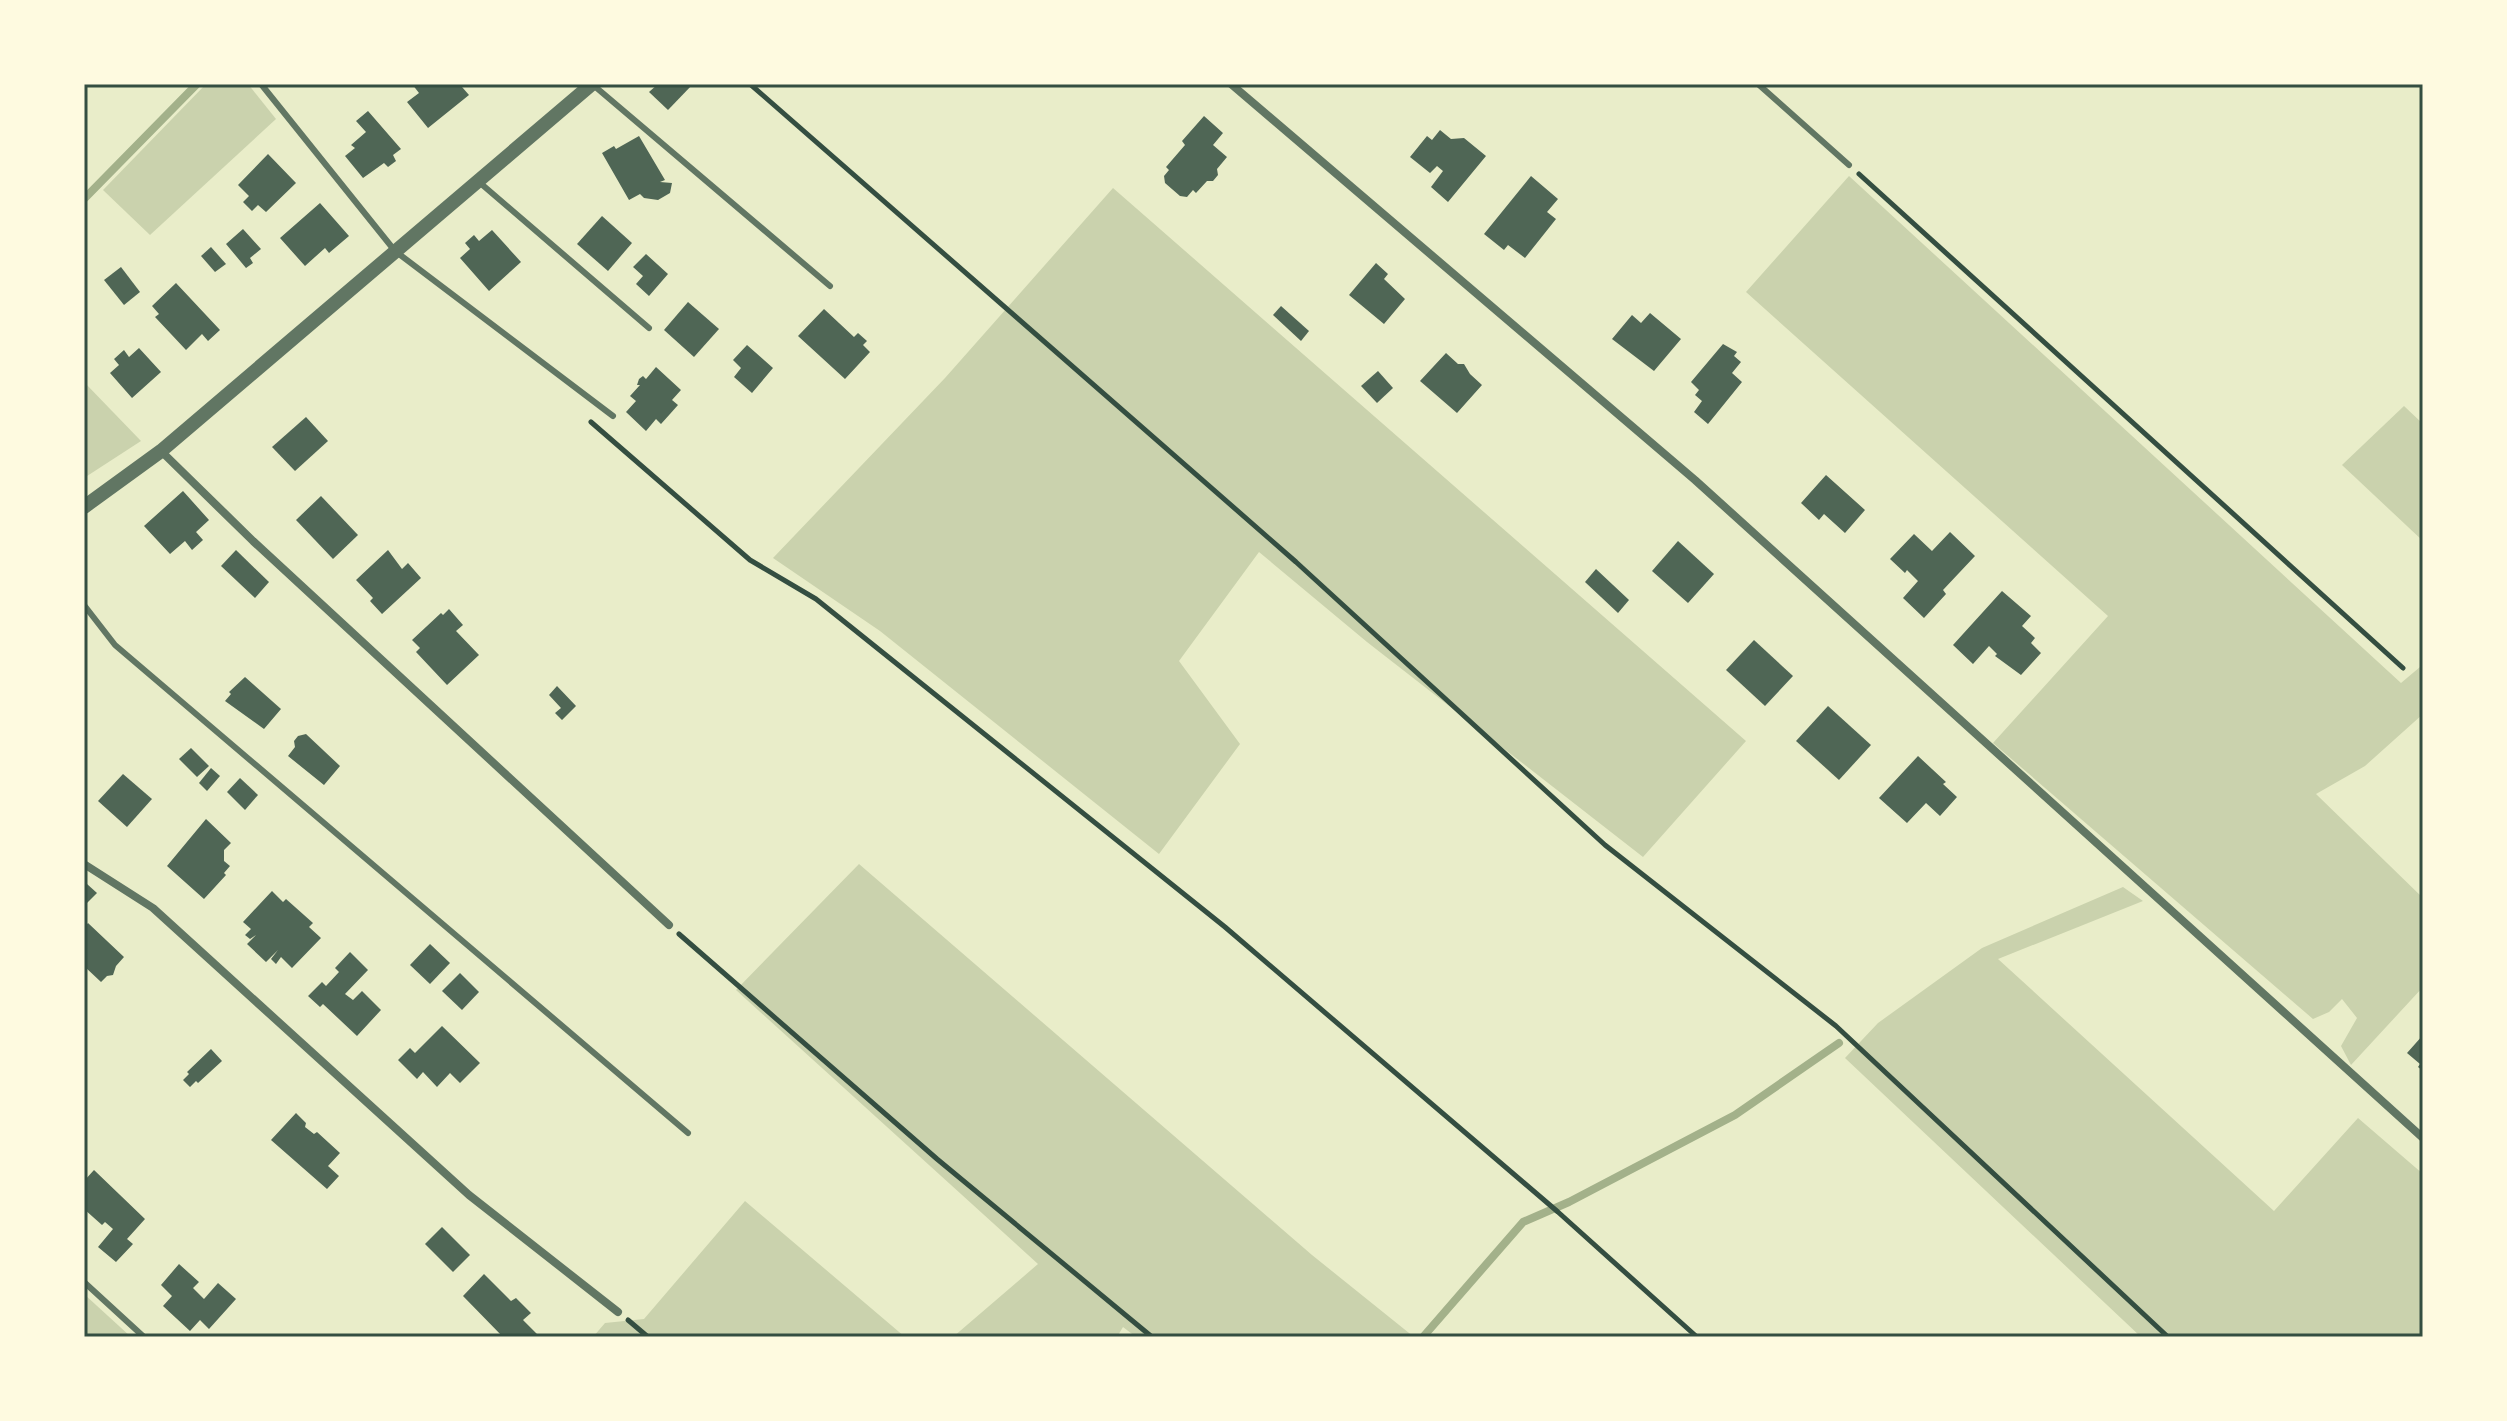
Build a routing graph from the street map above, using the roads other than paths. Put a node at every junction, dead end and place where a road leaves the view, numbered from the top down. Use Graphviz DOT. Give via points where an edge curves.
graph roads {
  1 [pos="261,84"];
  2 [pos="592,84"];
  3 [pos="1231,84"];
  4 [pos="1758,84"];
  5 [pos="1849,165"];
  6 [pos="478,181"];
  7 [pos="395,251"];
  8 [pos="830,286"];
  9 [pos="649,328"];
  10 [pos="613,416"];
  11 [pos="161,451"];
  12 [pos="84,507"];
  13 [pos="84,605"];
  14 [pos="84,864"];
  15 [pos="669,925"];
  16 [pos="688,1133"];
  17 [pos="2423,1138"];
  18 [pos="84,1282"];
  19 [pos="618,1312"];
  20 [pos="144,1337"];
  1 -- 7 [label="lane"];
  2 -- 6 [label="street"];
  2 -- 8 [label="lane"];
  3 -- 17 [label="street" via="1695,480"];
  4 -- 5 [label="lane"];
  6 -- 7 [label="street"];
  6 -- 9 [label="lane"];
  7 -- 10 [label="lane"];
  7 -- 11 [label="street"];
  11 -- 12 [label="street"];
  11 -- 15 [label="street"];
  13 -- 16 [label="lane" via="115,645"];
  14 -- 19 [label="street" via="153,908 469,1195"];
  18 -- 20 [label="lane"];
}
